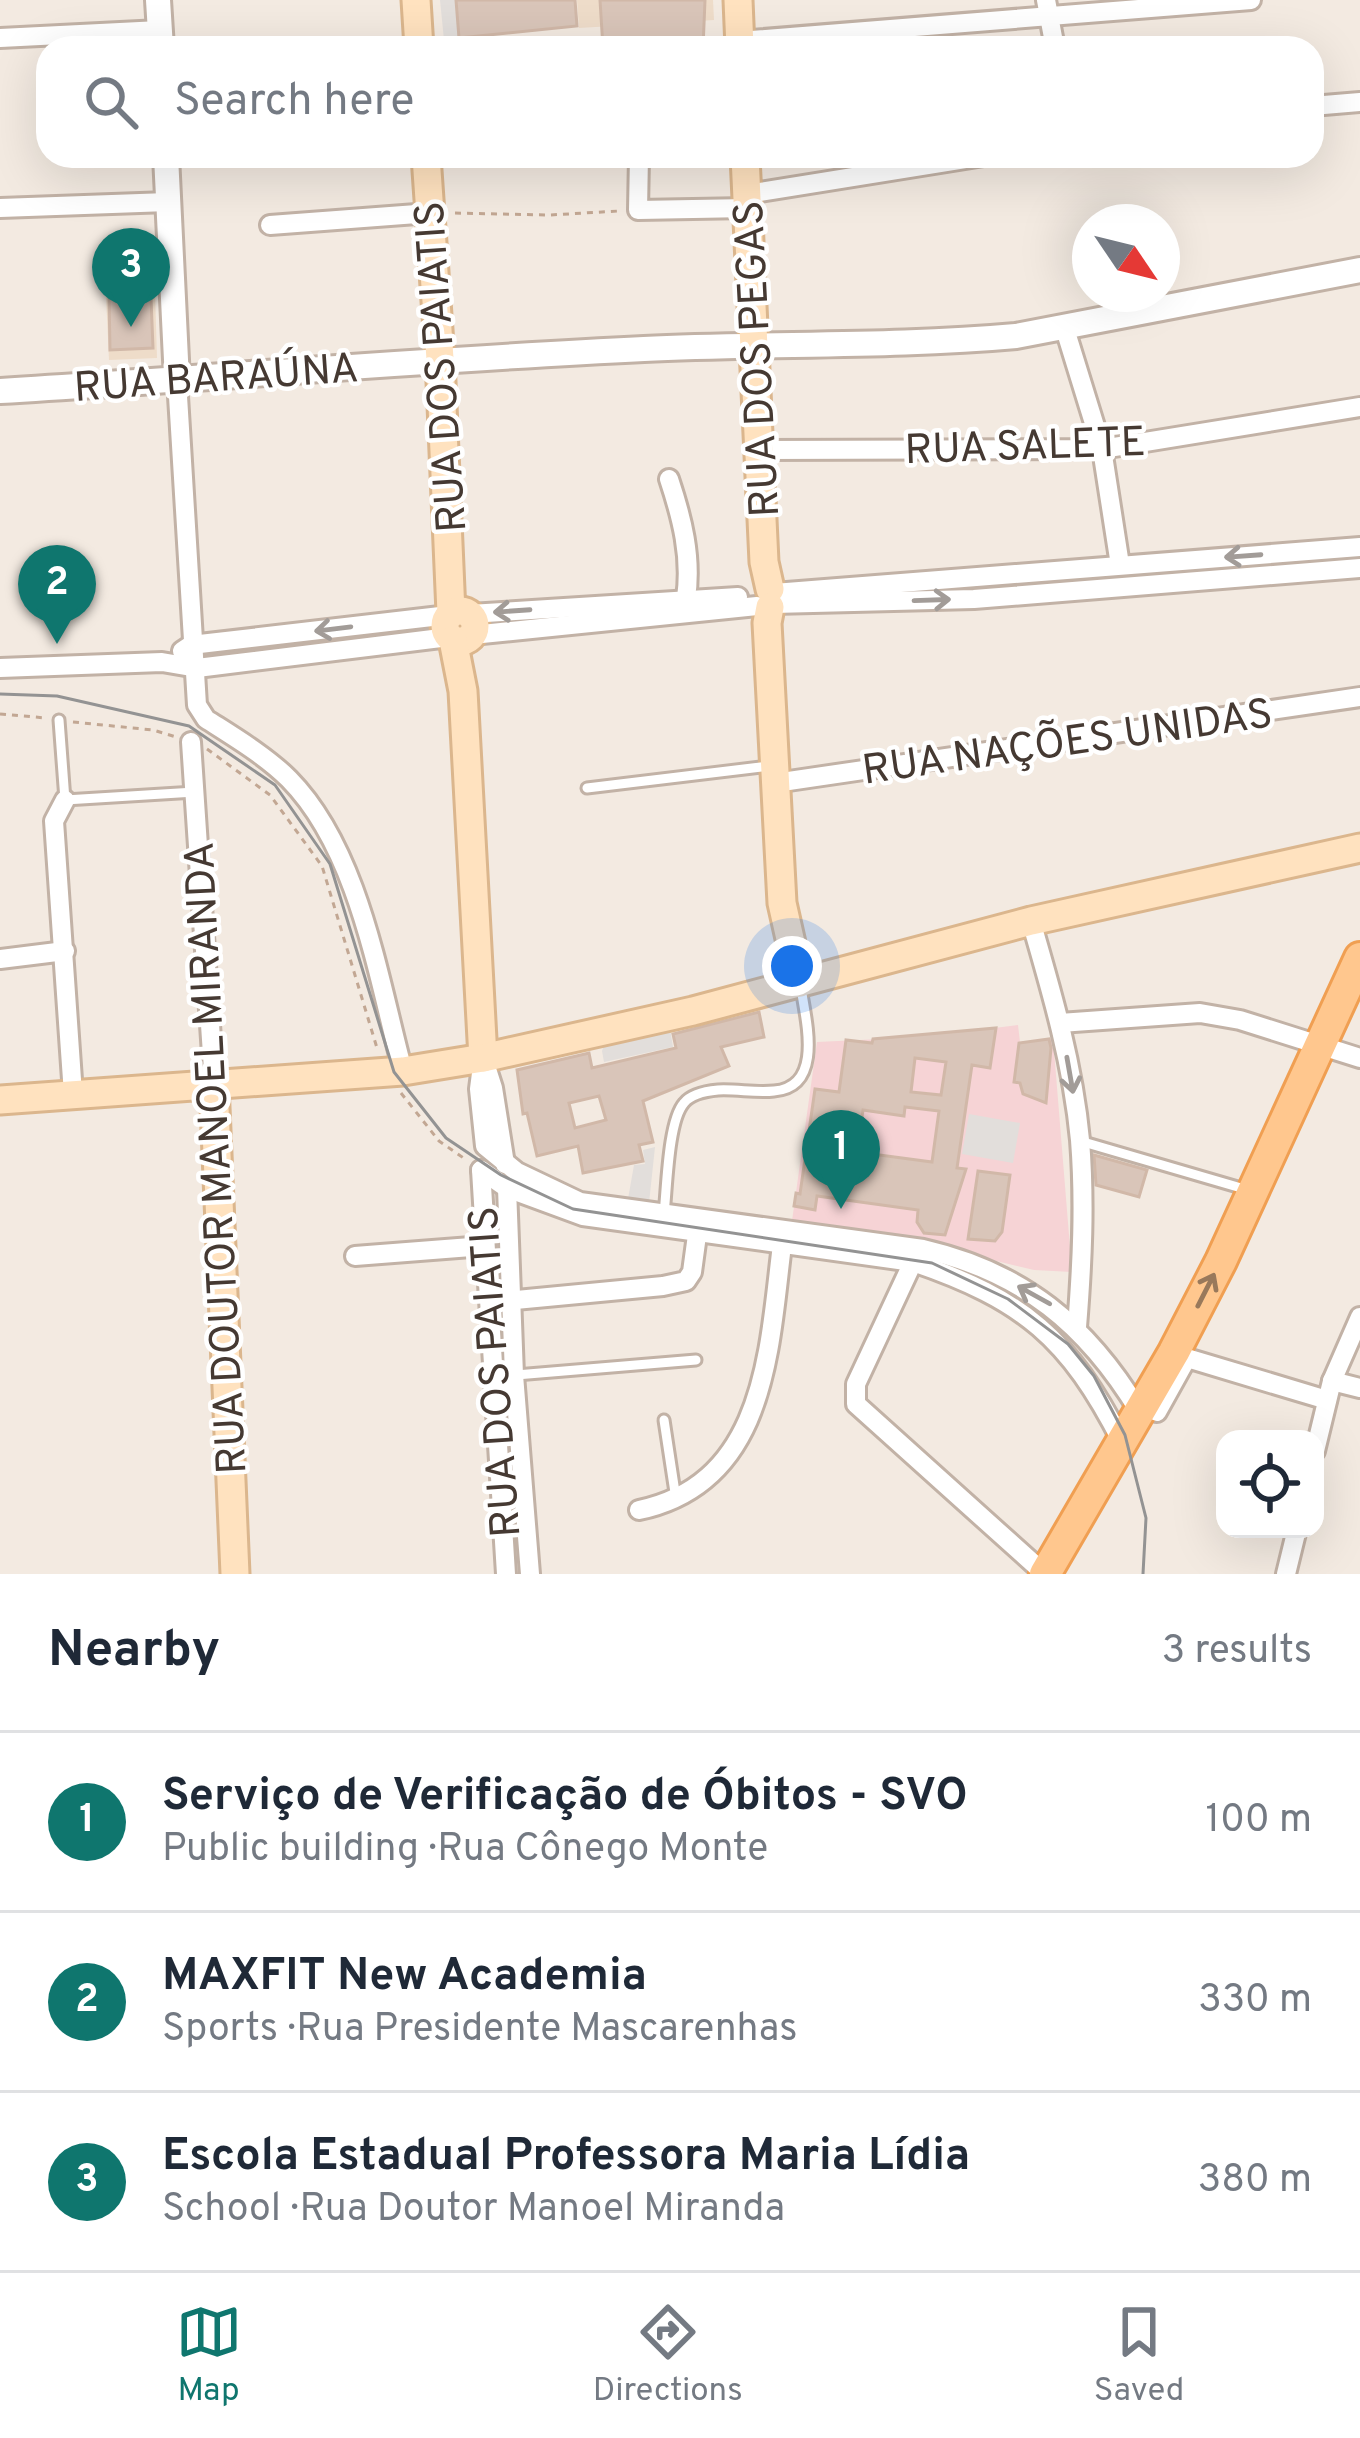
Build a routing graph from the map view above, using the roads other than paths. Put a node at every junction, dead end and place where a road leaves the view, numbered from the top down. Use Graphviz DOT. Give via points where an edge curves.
graph roads {
  1 [pos="158,0"];
  2 [pos="416,0"];
  3 [pos="738,0"];
  4 [pos="1251,0"];
  5 [pos="1047,9"];
  6 [pos="160,36"];
  7 [pos="418,36"];
  8 [pos="739,36"];
  9 [pos="816,36"];
  10 [pos="0,38"];
  11 [pos="36,38"];
  12 [pos="1360,102"];
  13 [pos="1324,105"];
  14 [pos="167,168"];
  15 [pos="427,168"];
  16 [pos="638,168"];
  17 [pos="746,168"];
  18 [pos="921,168"];
  19 [pos="747,201"];
  20 [pos="169,202"];
  21 [pos="0,208"];
  22 [pos="430,213"];
  23 [pos="270,225"];
  24 [pos="1360,270"];
  25 [pos="1065,329"];
  26 [pos="753,343"];
  27 [pos="440,359"];
  28 [pos="177,380"];
  29 [pos="0,392"];
  30 [pos="1360,407"];
  31 [pos="1102,449"];
  32 [pos="760,450"];
  33 [pos="669,479"];
  34 [pos="1360,547"];
  35 [pos="1120,565"];
  36 [pos="1360,568"];
  37 [pos="686,598"];
  38 [pos="765,598"];
  39 [pos="460,626"];
  40 [pos="191,646"];
  41 [pos="162,662"];
  42 [pos="0,668"];
  43 [pos="197,668"];
  44 [pos="1360,697"];
  45 [pos="59,720"];
  46 [pos="191,742"];
  47 [pos="774,774"];
  48 [pos="586,788"];
  49 [pos="195,791"];
  50 [pos="65,800"];
  51 [pos="1360,848"];
  52 [pos="1031,921"];
  53 [pos="65,951"];
  54 [pos="1360,958"];
  55 [pos="0,959"];
  56 [pos="800,983"];
  57 [pos="1060,1023"];
  58 [pos="1321,1043"];
  59 [pos="483,1058"];
  60 [pos="1360,1058"];
  61 [pos="394,1072"];
  62 [pos="214,1084"];
  63 [pos="73,1094"];
  64 [pos="0,1100"];
  65 [pos="1080,1141"];
  66 [pos="505,1164"];
  67 [pos="507,1188"];
  68 [pos="1253,1192"];
  69 [pos="664,1214"];
  70 [pos="697,1234"];
  71 [pos="782,1244"];
  72 [pos="484,1246"];
  73 [pos="355,1256"];
  74 [pos="913,1262"];
  75 [pos="512,1300"];
  76 [pos="488,1302"];
  77 [pos="1360,1317"];
  78 [pos="1077,1327"];
  79 [pos="696,1360"];
  80 [pos="514,1375"];
  81 [pos="1360,1388"];
  82 [pos="1329,1391"];
  83 [pos="516,1399"];
  84 [pos="494,1400"];
  85 [pos="1148,1412"];
  86 [pos="664,1420"];
  87 [pos="1320,1430"];
  88 [pos="1122,1442"];
  89 [pos="676,1498"];
  90 [pos="639,1510"];
  91 [pos="1295,1538"];
  92 [pos="235,1574"];
  93 [pos="506,1574"];
  94 [pos="530,1574"];
  95 [pos="1045,1574"];
  96 [pos="1286,1574"];
  1 -- 6 [label="street"];
  2 -- 7 [label="main road"];
  3 -- 8 [label="main road"];
  4 -- 5 [label="street"];
  5 -- 9 [label="street"];
  10 -- 11 [label="street"];
  12 -- 13 [label="street"];
  14 -- 20 [label="street"];
  15 -- 22 [label="main road, RUA DOS PAIATIS"];
  16 -- 19 [label="street" via="638,209"];
  17 -- 19 [label="main road, RUA DOS PEGAS"];
  18 -- 19 [label="street"];
  19 -- 26 [label="main road, RUA DOS PEGAS"];
  20 -- 21 [label="street"];
  20 -- 28 [label="street"];
  22 -- 23 [label="street"];
  22 -- 27 [label="main road, RUA DOS PAIATIS"];
  24 -- 25 [label="street, RUA BARAÚNA"];
  25 -- 26 [label="street, RUA BARAÚNA" via="962,341"];
  25 -- 31 [label="street"];
  26 -- 27 [label="street, RUA BARAÚNA"];
  26 -- 32 [label="main road, RUA DOS PEGAS"];
  27 -- 28 [label="street, RUA BARAÚNA"];
  27 -- 39 [label="main road, RUA DOS PAIATIS"];
  28 -- 29 [label="street, RUA BARAÚNA"];
  28 -- 40 [label="street"];
  30 -- 31 [label="street, RUA SALETE"];
  31 -- 32 [label="street, RUA SALETE"];
  31 -- 35 [label="street"];
  32 -- 38 [label="main road, RUA DOS PEGAS"];
  33 -- 37 [label="street" via="686,538"];
  34 -- 35 [label="street, one-way"];
  35 -- 38 [label="street"];
  38 -- 36 [label="street, one-way" via="974,598"];
  37 -- 38 [label="street"];
  37 -- 39 [label="street, one-way"];
  38 -- 39 [label="street"];
  38 -- 47 [label="main road, RUA DOS PEGAS"];
  39 -- 40 [label="street, one-way"];
  39 -- 43 [label="street"];
  39 -- 59 [label="main road, RUA DOS PAIATIS"];
  40 -- 41 [label="street"];
  40 -- 43 [label="street"];
  41 -- 42 [label="street"];
  41 -- 43 [label="street"];
  43 -- 61 [label="street" via="197,705 206,719 290,779 333,839 367,937"];
  44 -- 47 [label="street, RUA NAÇÕES UNIDAS"];
  45 -- 50 [label="lane"];
  46 -- 49 [label="street, RUA DOUTOR MANOEL MIRANDA"];
  47 -- 48 [label="lane"];
  47 -- 56 [label="main road, RUA DOS PEGAS" via="782,903"];
  49 -- 50 [label="lane"];
  49 -- 62 [label="street, RUA DOUTOR MANOEL MIRANDA"];
  50 -- 53 [label="street" via="54,821"];
  51 -- 52 [label="main road"];
  52 -- 56 [label="main road"];
  52 -- 57 [label="street"];
  53 -- 55 [label="street"];
  53 -- 63 [label="street"];
  54 -- 58 [label="main road"];
  56 -- 59 [label="main road"];
  56 -- 69 [label="lane" via="806,1070 781,1090 706,1091 685,1101"];
  57 -- 58 [label="street" via="1200,1013"];
  57 -- 65 [label="street, one-way"];
  58 -- 60 [label="street"];
  58 -- 68 [label="main road"];
  59 -- 61 [label="main road"];
  59 -- 66 [label="street, RUA DOS PAIATIS"];
  59 -- 66 [label="street, RUA DOS PAIATIS" via="485,1146"];
  61 -- 62 [label="main road"];
  62 -- 63 [label="main road"];
  62 -- 92 [label="main road, RUA DOUTOR MANOEL MIRANDA"];
  63 -- 64 [label="main road"];
  65 -- 68 [label="lane"];
  65 -- 78 [label="street"];
  66 -- 69 [label="street" via="580,1202"];
  67 -- 70 [label="street" via="583,1216"];
  67 -- 72 [label="street, RUA DOS PAIATIS" via="481,1170"];
  67 -- 75 [label="street, RUA DOS PAIATIS"];
  85 -- 68 [label="main road, one-way"];
  78 -- 69 [label="street, one-way" via="1012,1283 939,1253"];
  70 -- 71 [label="street"];
  70 -- 75 [label="street" via="686,1281"];
  71 -- 74 [label="street"];
  71 -- 89 [label="street" via="758,1400 727,1456"];
  72 -- 73 [label="street"];
  72 -- 76 [label="street, RUA DOS PAIATIS"];
  74 -- 88 [label="street" via="1002,1301 1054,1340 1082,1370"];
  74 -- 95 [label="street" via="856,1384 856,1403"];
  75 -- 76 [label="street"];
  75 -- 80 [label="street, RUA DOS PAIATIS"];
  76 -- 84 [label="street, RUA DOS PAIATIS"];
  77 -- 82 [label="street"];
  78 -- 85 [label="street"];
  79 -- 80 [label="lane"];
  80 -- 83 [label="street, RUA DOS PAIATIS"];
  81 -- 82 [label="street"];
  82 -- 85 [label="street" via="1192,1357"];
  82 -- 87 [label="street"];
  83 -- 84 [label="street"];
  83 -- 94 [label="street, RUA DOS PAIATIS"];
  84 -- 93 [label="street, RUA DOS PAIATIS"];
  85 -- 88 [label="main road"];
  86 -- 89 [label="lane"];
  88 -- 95 [label="main road"];
  89 -- 90 [label="street"];
  91 -- 96 [label="street"];
}
